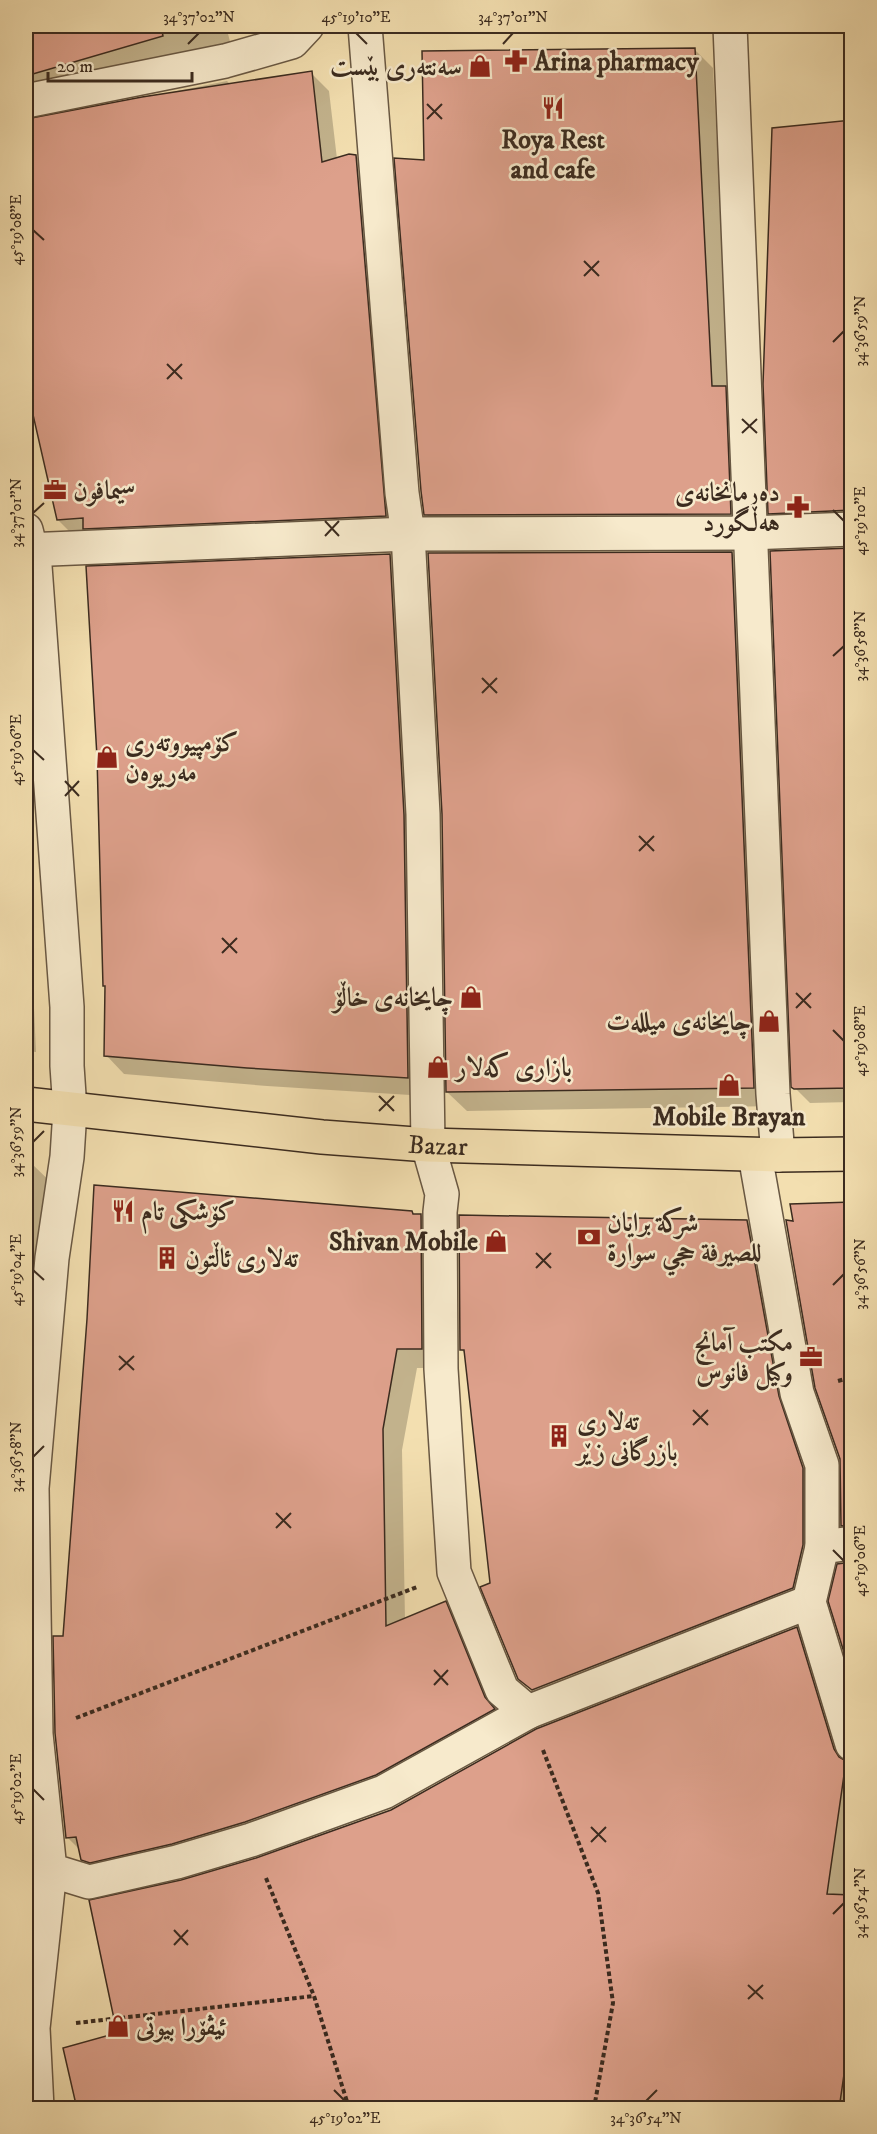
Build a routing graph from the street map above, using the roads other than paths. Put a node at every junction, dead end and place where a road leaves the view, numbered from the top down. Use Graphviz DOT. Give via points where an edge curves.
graph roads {
  1 [pos="307,26"];
  2 [pos="365,26"];
  3 [pos="730,26"];
  4 [pos="26,101"];
  5 [pos="852,529"];
  6 [pos="750,533"];
  7 [pos="408,534"];
  8 [pos="27,544"];
  9 [pos="26,1104"];
  10 [pos="70,1110"];
  11 [pos="428,1145"];
  12 [pos="852,1154"];
  13 [pos="766,1155"];
  14 [pos="837,1545"];
  15 [pos="809,1602"];
  16 [pos="528,1712"];
  17 [pos="852,1744"];
  18 [pos="38,1870"];
  19 [pos="37,2109"];
  1 -- 4 [label="street" via="292,42 225,61"];
  2 -- 7 [label="street"];
  3 -- 6 [label="street"];
  5 -- 6 [label="street"];
  6 -- 7 [label="street"];
  6 -- 13 [label="street" via="772,1082"];
  7 -- 8 [label="street"];
  7 -- 11 [label="street" via="423,814"];
  8 -- 10 [label="street" via="35,566 66,995"];
  9 -- 10 [label="main road, Bazar"];
  10 -- 11 [label="main road, Bazar"];
  10 -- 18 [label="street" via="52,1258 32,1488"];
  11 -- 13 [label="main road, Bazar"];
  11 -- 16 [label="street" via="442,1194 441,1369 454,1572 502,1690"];
  12 -- 13 [label="main road, Bazar"];
  13 -- 14 [label="street" via="797,1393 822,1465"];
  14 -- 15 [label="street"];
  15 -- 16 [label="street"];
  15 -- 17 [label="street"];
  16 -- 18 [label="street" via="384,1792 251,1840 89,1882"];
  18 -- 19 [label="street" via="33,2028"];
}
